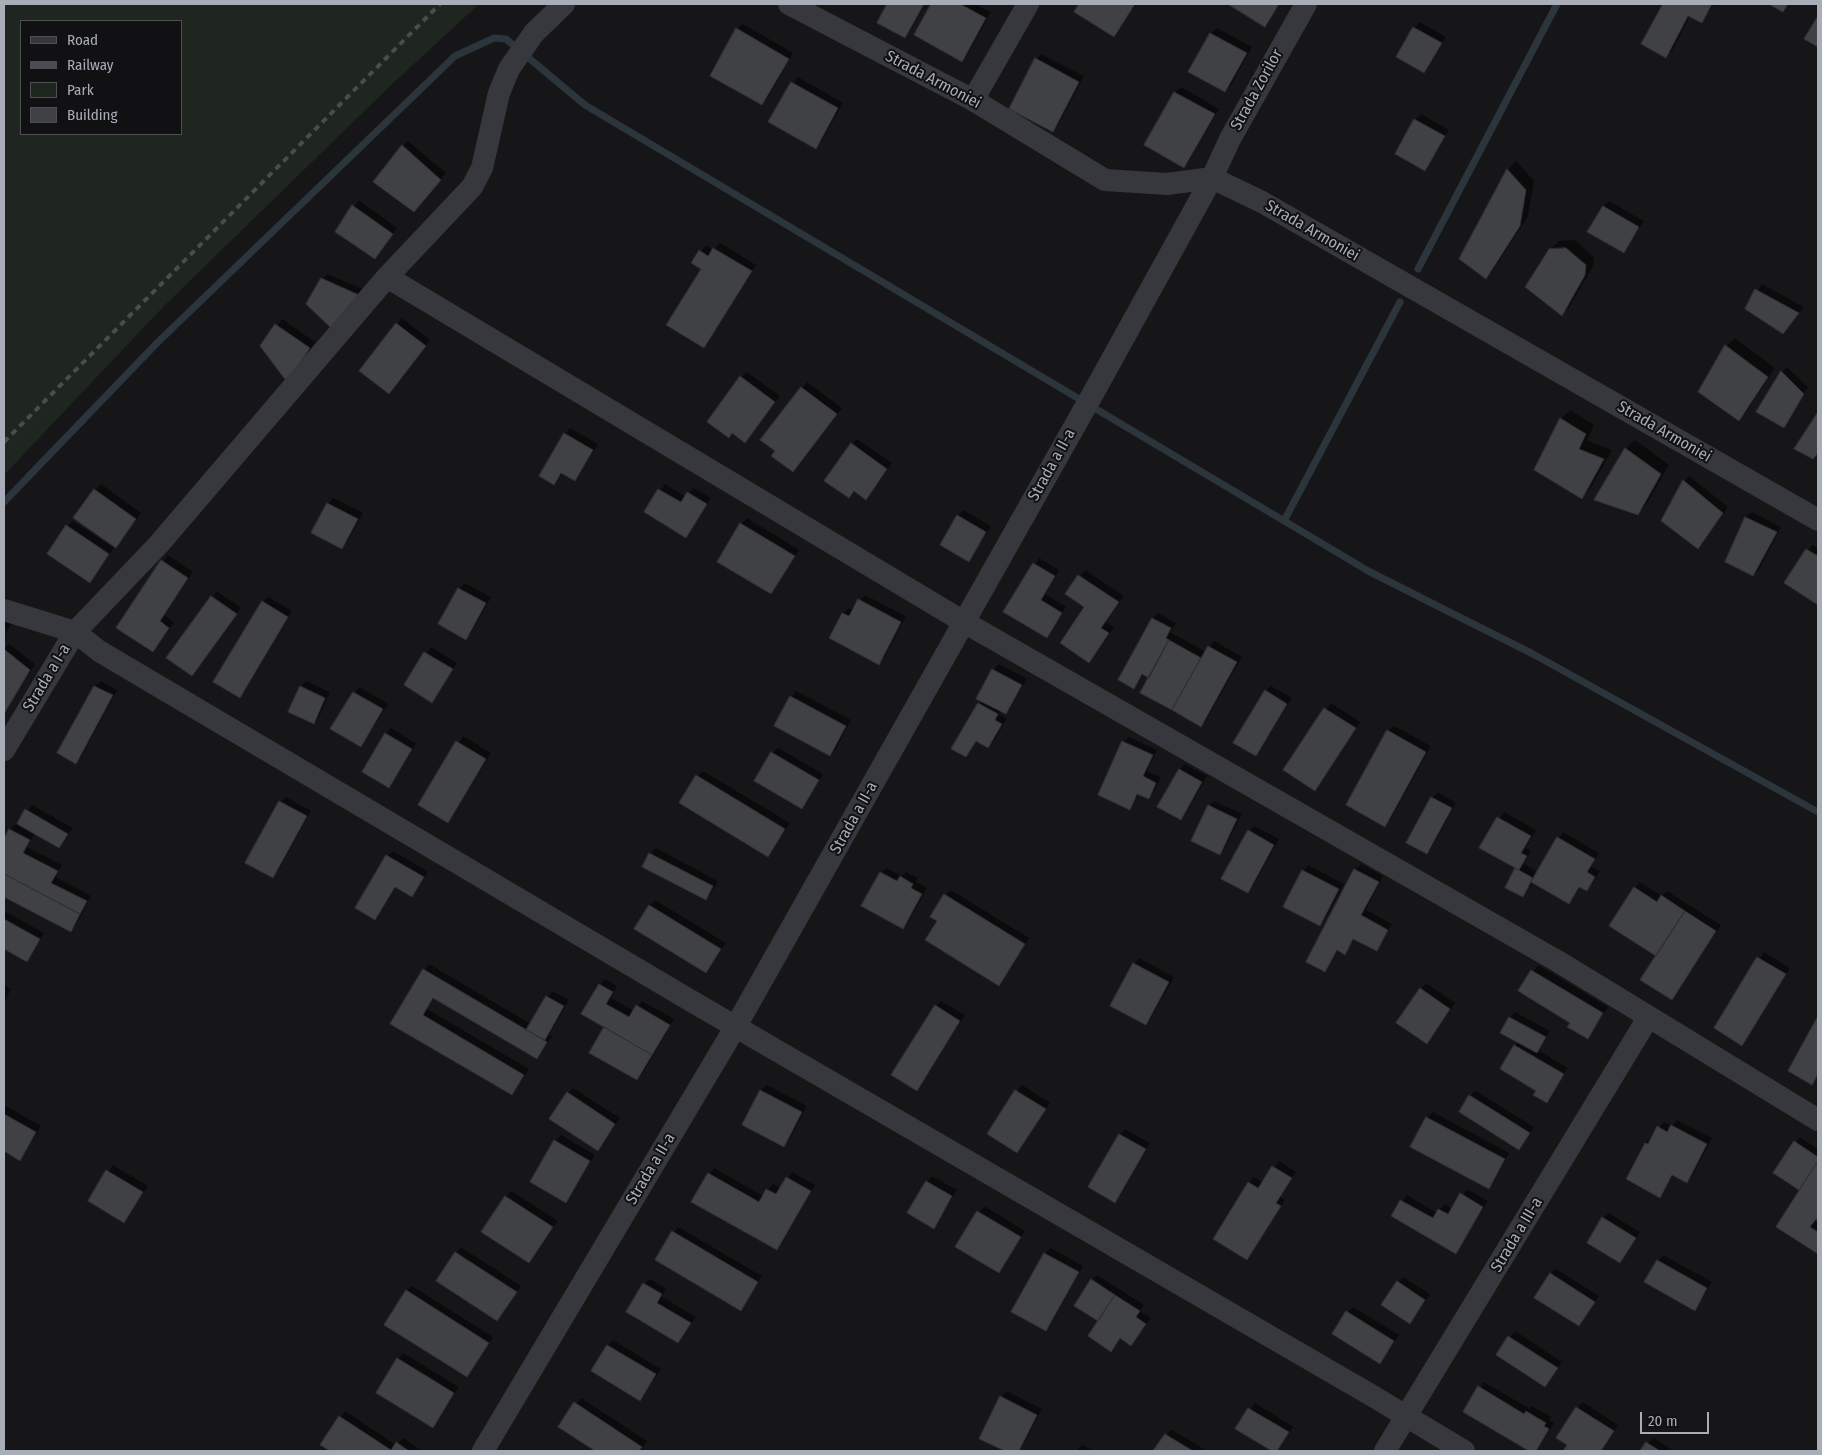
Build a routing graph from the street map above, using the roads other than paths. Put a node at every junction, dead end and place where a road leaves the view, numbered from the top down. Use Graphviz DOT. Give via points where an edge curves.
graph roads {
  1 [pos="564,4"];
  2 [pos="789,4"];
  3 [pos="1028,4"];
  4 [pos="1306,4"];
  5 [pos="973,100"];
  6 [pos="1212,178"];
  7 [pos="387,277"];
  8 [pos="1818,520"];
  9 [pos="4,610"];
  10 [pos="964,622"];
  11 [pos="76,632"];
  12 [pos="4,750"];
  13 [pos="1648,1018"];
  14 [pos="736,1026"];
  15 [pos="1818,1120"];
  16 [pos="1406,1417"];
  17 [pos="483,1451"];
  18 [pos="1385,1451"];
  19 [pos="1464,1451"];
  1 -- 7 [label="street, Strada a I-a" via="534,33 509,69 499,94 482,168 472,187"];
  2 -- 5 [label="street, Strada Armoniei"];
  3 -- 5 [label="street"];
  4 -- 6 [label="street, Strada Zorilor" via="1230,139"];
  5 -- 6 [label="street, Strada Armoniei" via="1105,180 1167,184"];
  6 -- 8 [label="street, Strada Armoniei" via="1262,202"];
  6 -- 10 [label="street, Strada a II-a"];
  7 -- 10 [label="street"];
  7 -- 11 [label="street, Strada a I-a" via="159,544"];
  9 -- 11 [label="street"];
  10 -- 13 [label="street" via="1550,957"];
  10 -- 14 [label="street, Strada a II-a"];
  11 -- 12 [label="street, Strada a I-a"];
  11 -- 14 [label="street" via="99,651"];
  13 -- 15 [label="street"];
  13 -- 16 [label="street, Strada a III-a"];
  14 -- 16 [label="street"];
  14 -- 17 [label="street, Strada a II-a"];
  16 -- 18 [label="street, Strada a III-a"];
  16 -- 19 [label="street"];
}
